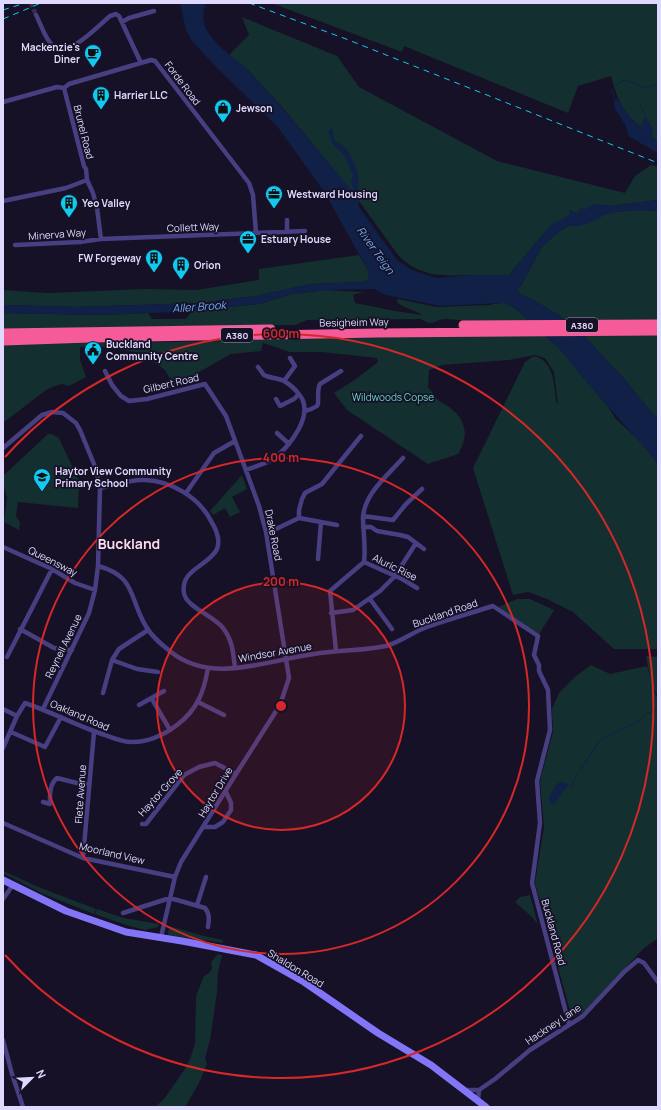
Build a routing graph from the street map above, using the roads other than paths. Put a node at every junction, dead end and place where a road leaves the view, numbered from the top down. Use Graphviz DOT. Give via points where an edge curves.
graph roads {
  1 [pos="154,11"];
  2 [pos="36,15"];
  3 [pos="122,22"];
  4 [pos="141,63"];
  5 [pos="64,88"];
  6 [pos="3,102"];
  7 [pos="87,180"];
  8 [pos="3,201"];
  9 [pos="287,220"];
  10 [pos="305,231"];
  11 [pos="287,232"];
  12 [pos="256,233"];
  13 [pos="100,239"];
  14 [pos="15,245"];
  15 [pos="658,324"];
  16 [pos="507,329"];
  17 [pos="658,331"];
  18 [pos="3,333"];
  19 [pos="3,341"];
  20 [pos="290,358"];
  21 [pos="258,367"];
  22 [pos="341,370"];
  23 [pos="105,371"];
  24 [pos="284,381"];
  25 [pos="207,386"];
  26 [pos="299,394"];
  27 [pos="276,399"];
  28 [pos="305,411"];
  29 [pos="276,433"];
  30 [pos="361,436"];
  31 [pos="235,441"];
  32 [pos="289,444"];
  33 [pos="3,448"];
  34 [pos="402,458"];
  35 [pos="246,470"];
  36 [pos="100,488"];
  37 [pos="422,489"];
  38 [pos="186,493"];
  39 [pos="363,516"];
  40 [pos="299,518"];
  41 [pos="321,522"];
  42 [pos="337,525"];
  43 [pos="364,527"];
  44 [pos="266,532"];
  45 [pos="416,542"];
  46 [pos="3,547"];
  47 [pos="424,549"];
  48 [pos="318,559"];
  49 [pos="364,562"];
  50 [pos="98,566"];
  51 [pos="52,569"];
  52 [pos="395,576"];
  53 [pos="418,588"];
  54 [pos="95,590"];
  55 [pos="370,599"];
  56 [pos="331,613"];
  57 [pos="20,629"];
  58 [pos="392,629"];
  59 [pos="148,630"];
  60 [pos="72,650"];
  61 [pos="336,651"];
  62 [pos="7,657"];
  63 [pos="287,659"];
  64 [pos="112,660"];
  65 [pos="208,668"];
  66 [pos="235,668"];
  67 [pos="158,672"];
  68 [pos="164,691"];
  69 [pos="103,693"];
  70 [pos="152,699"];
  71 [pos="198,702"];
  72 [pos="139,705"];
  73 [pos="3,709"];
  74 [pos="43,709"];
  75 [pos="224,715"];
  76 [pos="17,716"];
  77 [pos="61,717"];
  78 [pos="170,730"];
  79 [pos="11,732"];
  80 [pos="94,732"];
  81 [pos="3,748"];
  82 [pos="236,774"];
  83 [pos="89,784"];
  84 [pos="226,792"];
  85 [pos="43,802"];
  86 [pos="3,823"];
  87 [pos="142,824"];
  88 [pos="204,827"];
  89 [pos="83,858"];
  90 [pos="175,877"];
  91 [pos="206,877"];
  92 [pos="3,880"];
  93 [pos="12,885"];
  94 [pos="170,898"];
  95 [pos="3,899"];
  96 [pos="197,905"];
  97 [pos="123,913"];
  98 [pos="208,927"];
  99 [pos="161,937"];
  100 [pos="658,982"];
  101 [pos="569,1024"];
  102 [pos="3,1040"];
  103 [pos="464,1090"];
  104 [pos="479,1090"];
  105 [pos="478,1100"];
  106 [pos="23,1107"];
  107 [pos="486,1107"];
  1 -- 3 [label="street"];
  2 -- 3 [label="street" via="52,45 57,49 74,46 113,14 119,16"];
  3 -- 4 [label="street"];
  4 -- 5 [label="street, Forde Road" via="69,84"];
  4 -- 12 [label="street, Forde Road" via="155,61 249,183 253,195"];
  5 -- 6 [label="street, Forde Road" via="56,87"];
  5 -- 7 [label="street, Brunel Road"];
  7 -- 8 [label="street" via="66,188"];
  7 -- 13 [label="street, Brunel Road" via="97,208"];
  9 -- 11 [label="street"];
  10 -- 11 [label="street, Collett Way"];
  11 -- 12 [label="street, Collett Way"];
  12 -- 13 [label="street, Collett Way"];
  13 -- 14 [label="street, Minerva Way"];
  15 -- 16 [label="highway, Besigheim Way / A380"];
  16 -- 17 [label="highway, Besigheim Way / A380"];
  16 -- 18 [label="highway, Besigheim Way / A380"];
  16 -- 19 [label="highway, Besigheim Way / A380"];
  20 -- 24 [label="street" via="295,366"];
  21 -- 24 [label="street" via="264,375"];
  22 -- 28 [label="street" via="320,384 317,393 319,403"];
  23 -- 25 [label="street, Gilbert Road" via="121,396 129,400 147,400 205,384"];
  24 -- 26 [label="street"];
  25 -- 31 [label="street, Drake Road" via="226,416"];
  26 -- 27 [label="street" via="280,406"];
  26 -- 28 [label="street"];
  28 -- 32 [label="street"];
  29 -- 32 [label="street"];
  30 -- 40 [label="street" via="322,484 305,493"];
  31 -- 35 [label="street, Drake Road"];
  31 -- 38 [label="street" via="214,453"];
  32 -- 35 [label="street" via="270,460"];
  33 -- 36 [label="street, Reynell Avenue" via="42,415 52,412 63,413 76,423 80,430 96,469"];
  34 -- 39 [label="street" via="370,495"];
  35 -- 44 [label="street, Drake Road"];
  36 -- 38 [label="street" via="145,480 175,487"];
  36 -- 50 [label="street, Reynell Avenue"];
  37 -- 39 [label="street" via="393,520"];
  38 -- 66 [label="street" via="202,506 210,517 218,544 213,555 188,575 184,584 184,594 188,602 223,627 232,644"];
  39 -- 43 [label="street"];
  40 -- 41 [label="street"];
  40 -- 44 [label="street"];
  41 -- 42 [label="street"];
  41 -- 48 [label="street"];
  43 -- 45 [label="street" via="400,535"];
  43 -- 49 [label="street"];
  44 -- 63 [label="street, Drake Road"];
  45 -- 47 [label="street"];
  45 -- 52 [label="street"];
  46 -- 51 [label="street, Queensway"];
  49 -- 52 [label="street, Aluric Rise"];
  49 -- 56 [label="street" via="330,591"];
  50 -- 54 [label="street, Reynell Avenue"];
  50 -- 59 [label="street, Windsor Avenue" via="111,569 123,579 130,588 137,610"];
  51 -- 54 [label="street, Queensway" via="75,583"];
  51 -- 57 [label="street"];
  52 -- 53 [label="street, Aluric Rise"];
  52 -- 55 [label="street"];
  54 -- 60 [label="street, Reynell Avenue" via="89,613"];
  55 -- 56 [label="street" via="353,610"];
  55 -- 58 [label="street"];
  56 -- 61 [label="street"];
  57 -- 60 [label="street" via="54,648"];
  57 -- 62 [label="street"];
  59 -- 64 [label="street" via="119,649"];
  59 -- 65 [label="street, Windsor Avenue" via="172,653 187,662"];
  60 -- 74 [label="street, Reynell Avenue"];
  61 -- 63 [label="street, Windsor Avenue"];
  61 -- 101 [label="street, Buckland Road" via="387,645 426,627 493,606 538,636 534,655 539,665 538,671 548,690 550,730 537,781 540,823 532,882"];
  63 -- 66 [label="street, Windsor Avenue"];
  63 -- 82 [label="street, Haytor Drive" via="289,678 280,705"];
  64 -- 67 [label="street" via="137,669"];
  64 -- 69 [label="street"];
  65 -- 66 [label="street, Windsor Avenue"];
  65 -- 71 [label="street, Oakland Road" via="205,686"];
  68 -- 70 [label="street"];
  70 -- 72 [label="street"];
  70 -- 78 [label="street"];
  71 -- 75 [label="street"];
  71 -- 78 [label="street, Oakland Road" via="184,720"];
  73 -- 76 [label="street"];
  74 -- 76 [label="street, Oakland Road" via="25,703"];
  74 -- 77 [label="street, Oakland Road"];
  76 -- 79 [label="street"];
  77 -- 79 [label="street" via="46,747"];
  77 -- 80 [label="street, Oakland Road"];
  78 -- 80 [label="street, Oakland Road" via="156,738 131,742"];
  79 -- 81 [label="street"];
  80 -- 83 [label="street, Flete Avenue"];
  82 -- 84 [label="street, Haytor Drive"];
  82 -- 87 [label="street, Haytor Grove" via="215,763 199,767 184,775 146,824"];
  83 -- 85 [label="street" via="57,778 50,790 50,804"];
  83 -- 89 [label="street, Flete Avenue"];
  84 -- 88 [label="street, Haytor Drive"];
  84 -- 88 [label="street" via="231,810 223,822 215,827"];
  86 -- 89 [label="street, Moorland View"];
  88 -- 90 [label="street, Haytor Drive" via="181,862"];
  89 -- 90 [label="street, Moorland View"];
  90 -- 94 [label="street, Haytor Drive"];
  91 -- 96 [label="street"];
  92 -- 93 [label="street, Shaldon Road"];
  93 -- 95 [label="street"];
  93 -- 99 [label="street, Shaldon Road" via="66,911 126,932"];
  94 -- 96 [label="street"];
  94 -- 97 [label="street"];
  94 -- 99 [label="street, Haytor Drive"];
  96 -- 98 [label="street" via="208,912"];
  99 -- 103 [label="street, Shaldon Road" via="256,956 304,982 378,1034 431,1065"];
  100 -- 101 [label="street, Hackney Lane" via="644,963 638,960 584,1016"];
  101 -- 104 [label="street, Hackney Lane" via="530,1050"];
  102 -- 106 [label="street"];
  103 -- 104 [label="street"];
  103 -- 105 [label="street, Shaldon Road"];
  104 -- 105 [label="street"];
  105 -- 107 [label="street, Shaldon Road"];
}
